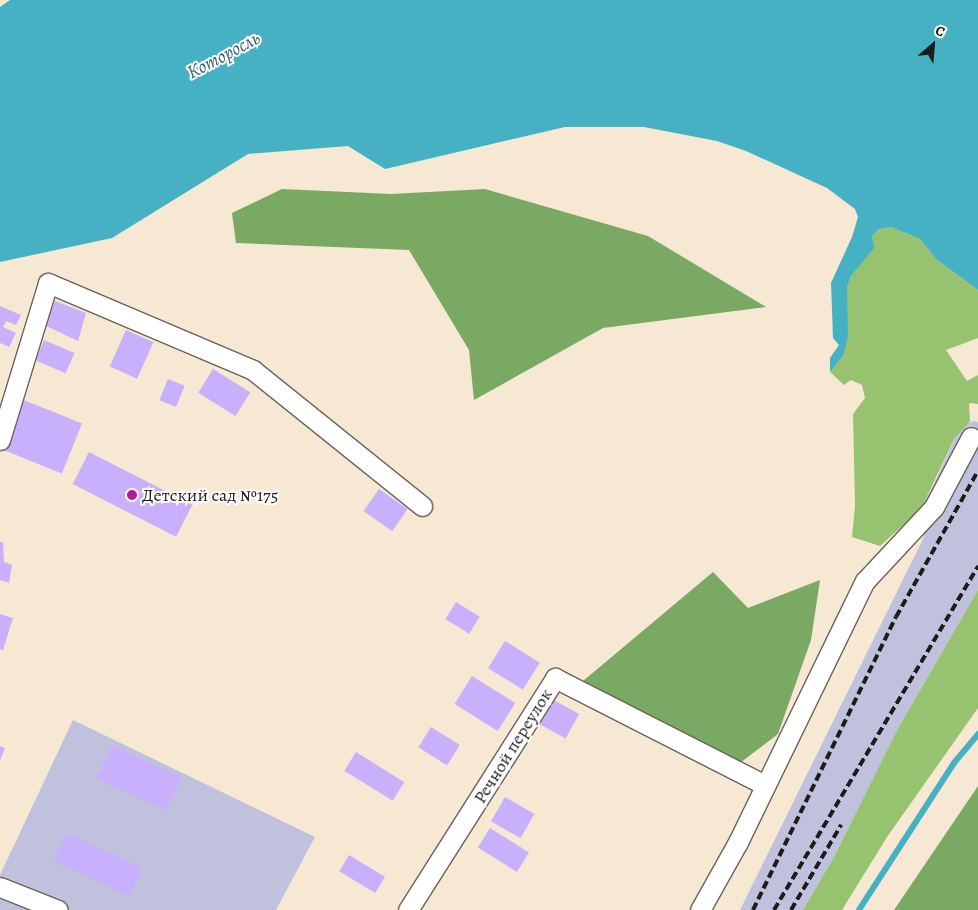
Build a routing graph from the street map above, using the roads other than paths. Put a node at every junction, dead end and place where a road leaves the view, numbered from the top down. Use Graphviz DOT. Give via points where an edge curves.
graph roads {
  1 [pos="971,437"];
  2 [pos="0,440"];
  3 [pos="422,506"];
  4 [pos="765,785"];
  5 [pos="0,887"];
  6 [pos="58,910"];
  7 [pos="408,910"];
  8 [pos="700,910"];
  1 -- 4 [label="street" via="934,507 865,581"];
  2 -- 3 [label="street" via="48,283 253,370"];
  4 -- 7 [label="street, Речной переулок" via="555,678"];
  4 -- 8 [label="street"];
  5 -- 6 [label="street"];
}
